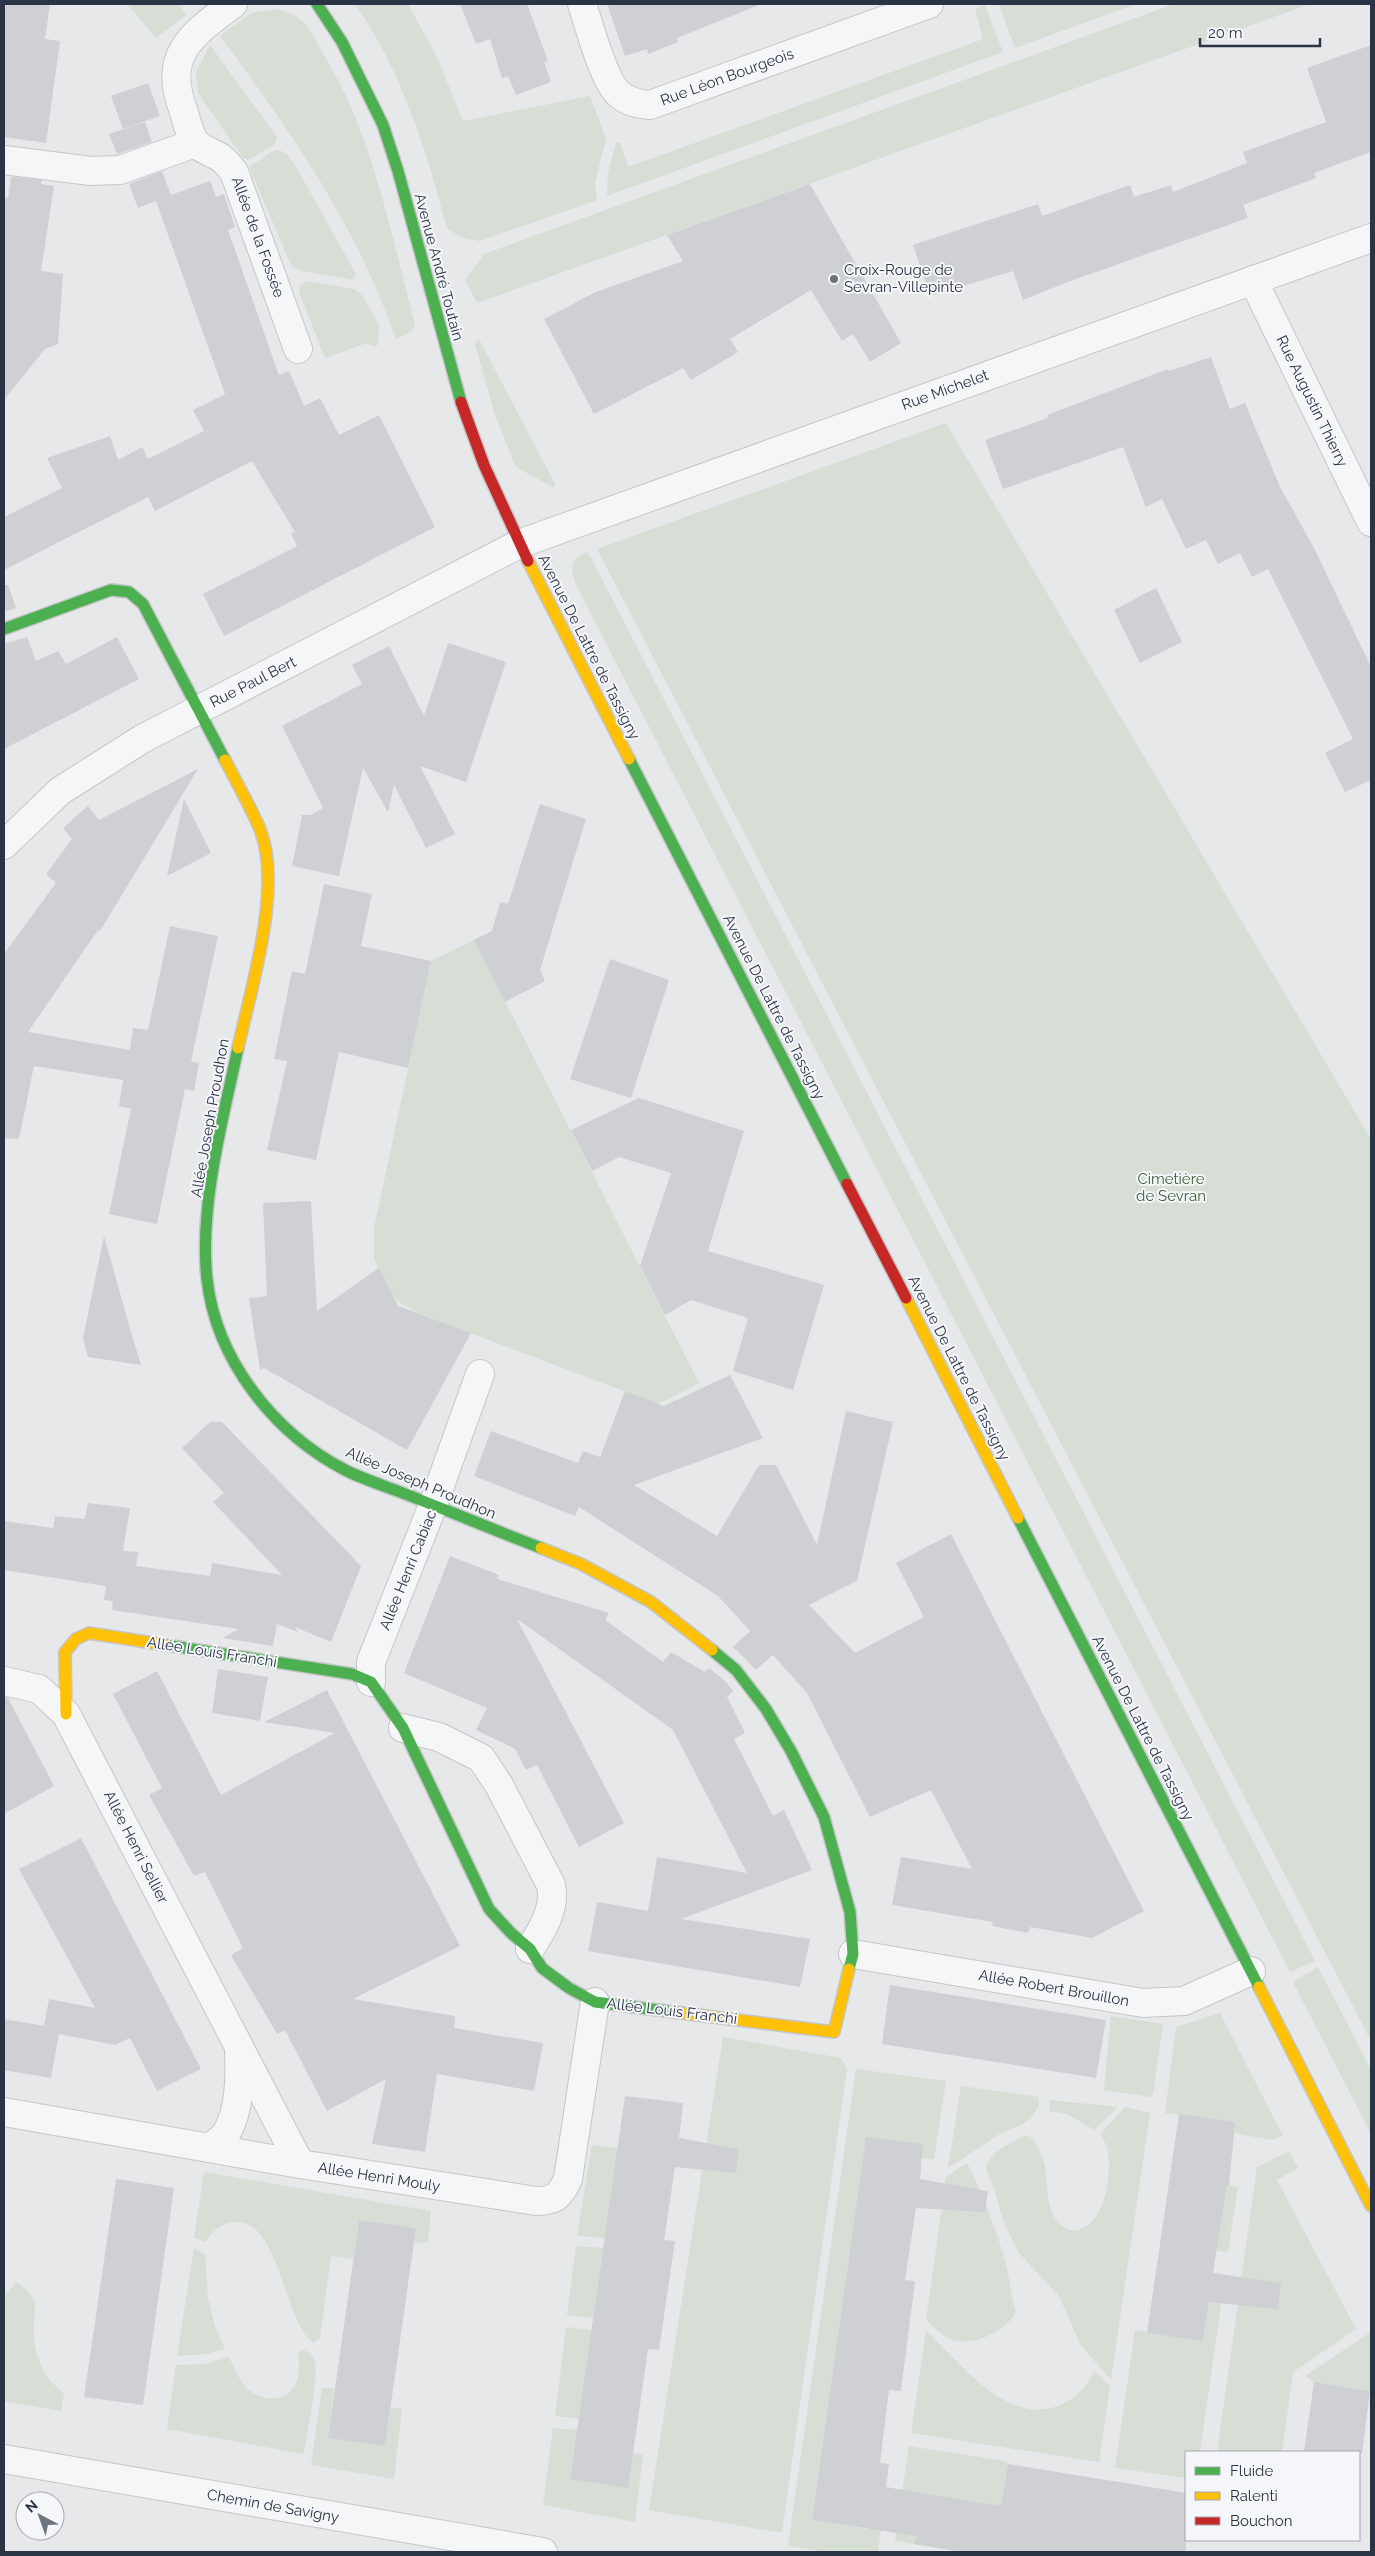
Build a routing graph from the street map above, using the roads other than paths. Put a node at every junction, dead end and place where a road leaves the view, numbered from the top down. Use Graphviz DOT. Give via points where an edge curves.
graph roads {
  1 [pos="233,4"];
  2 [pos="317,4"];
  3 [pos="582,4"];
  4 [pos="929,4"];
  5 [pos="195,143"];
  6 [pos="4,160"];
  7 [pos="1371,238"];
  8 [pos="1253,280"];
  9 [pos="298,349"];
  10 [pos="1371,522"];
  11 [pos="519,544"];
  12 [pos="4,629"];
  13 [pos="200,709"];
  14 [pos="4,845"];
  15 [pos="480,1374"];
  16 [pos="433,1505"];
  17 [pos="4,1681"];
  18 [pos="371,1682"];
  19 [pos="66,1714"];
  20 [pos="403,1728"];
  21 [pos="530,1949"];
  22 [pos="853,1954"];
  23 [pos="1251,1971"];
  24 [pos="595,2002"];
  25 [pos="834,2032"];
  26 [pos="238,2046"];
  27 [pos="4,2112"];
  28 [pos="210,2148"];
  29 [pos="300,2164"];
  30 [pos="1371,2206"];
  31 [pos="4,2460"];
  32 [pos="543,2552"];
  1 -- 5 [label="street" via="203,26 187,42 178,59 174,78"];
  2 -- 11 [label="street, Avenue André Toutain" via="342,42 383,125 456,388 484,465"];
  3 -- 4 [label="street, Rue Léon Bourgeois" via="609,81 617,93 628,101 650,105"];
  5 -- 6 [label="street" via="120,170"];
  5 -- 9 [label="street, Allée de la Fossée" via="222,159 234,172"];
  7 -- 8 [label="street, Rue Michelet"];
  8 -- 10 [label="street, Rue Augustin Thierry"];
  8 -- 11 [label="street, Rue Michelet"];
  11 -- 13 [label="street, Rue Paul Bert"];
  11 -- 23 [label="street, Avenue De Lattre de Tassigny"];
  12 -- 13 [label="street, Allée Joseph Proudhon" via="111,590 129,592 143,604"];
  13 -- 14 [label="street, Rue Paul Bert" via="142,740 60,791"];
  13 -- 16 [label="street, Allée Joseph Proudhon" via="260,830 267,860 268,893 257,959 211,1176 207,1279 220,1333 251,1391 292,1435 345,1470"];
  15 -- 16 [label="street, Allée Henri Cabiac"];
  16 -- 18 [label="street, Allée Henri Cabiac" via="371,1662"];
  16 -- 22 [label="street, Allée Joseph Proudhon" via="581,1564 651,1602 736,1670 792,1751 824,1817 850,1912"];
  17 -- 19 [label="street, Allée Henri Sellier" via="38,1689"];
  18 -- 19 [label="street, Allée Louis Franchi" via="352,1674 89,1633 76,1639 66,1652"];
  18 -- 20 [label="street, Allée Louis Franchi"];
  19 -- 26 [label="street, Allée Henri Sellier"];
  20 -- 21 [label="street, Allée Louis Franchi" via="489,1909"];
  20 -- 21 [label="street" via="465,1748 481,1758 499,1785 554,1897 543,1929"];
  21 -- 24 [label="street, Allée Louis Franchi" via="542,1968"];
  22 -- 23 [label="street, Allée Robert Brouillon" via="1144,2003 1184,2001"];
  22 -- 25 [label="street, Allée Joseph Proudhon"];
  23 -- 30 [label="street, Avenue De Lattre de Tassigny"];
  24 -- 25 [label="street, Allée Louis Franchi"];
  24 -- 29 [label="street, Allée Henri Mouly" via="568,2179 561,2192 549,2201"];
  26 -- 28 [label="street, Allée Henri Sellier" via="240,2076 236,2106 226,2133"];
  26 -- 29 [label="street, Allée Henri Sellier"];
  27 -- 28 [label="street, Allée Henri Mouly"];
  28 -- 29 [label="street, Allée Henri Mouly"];
  31 -- 32 [label="street, Chemin de Savigny"];
}
